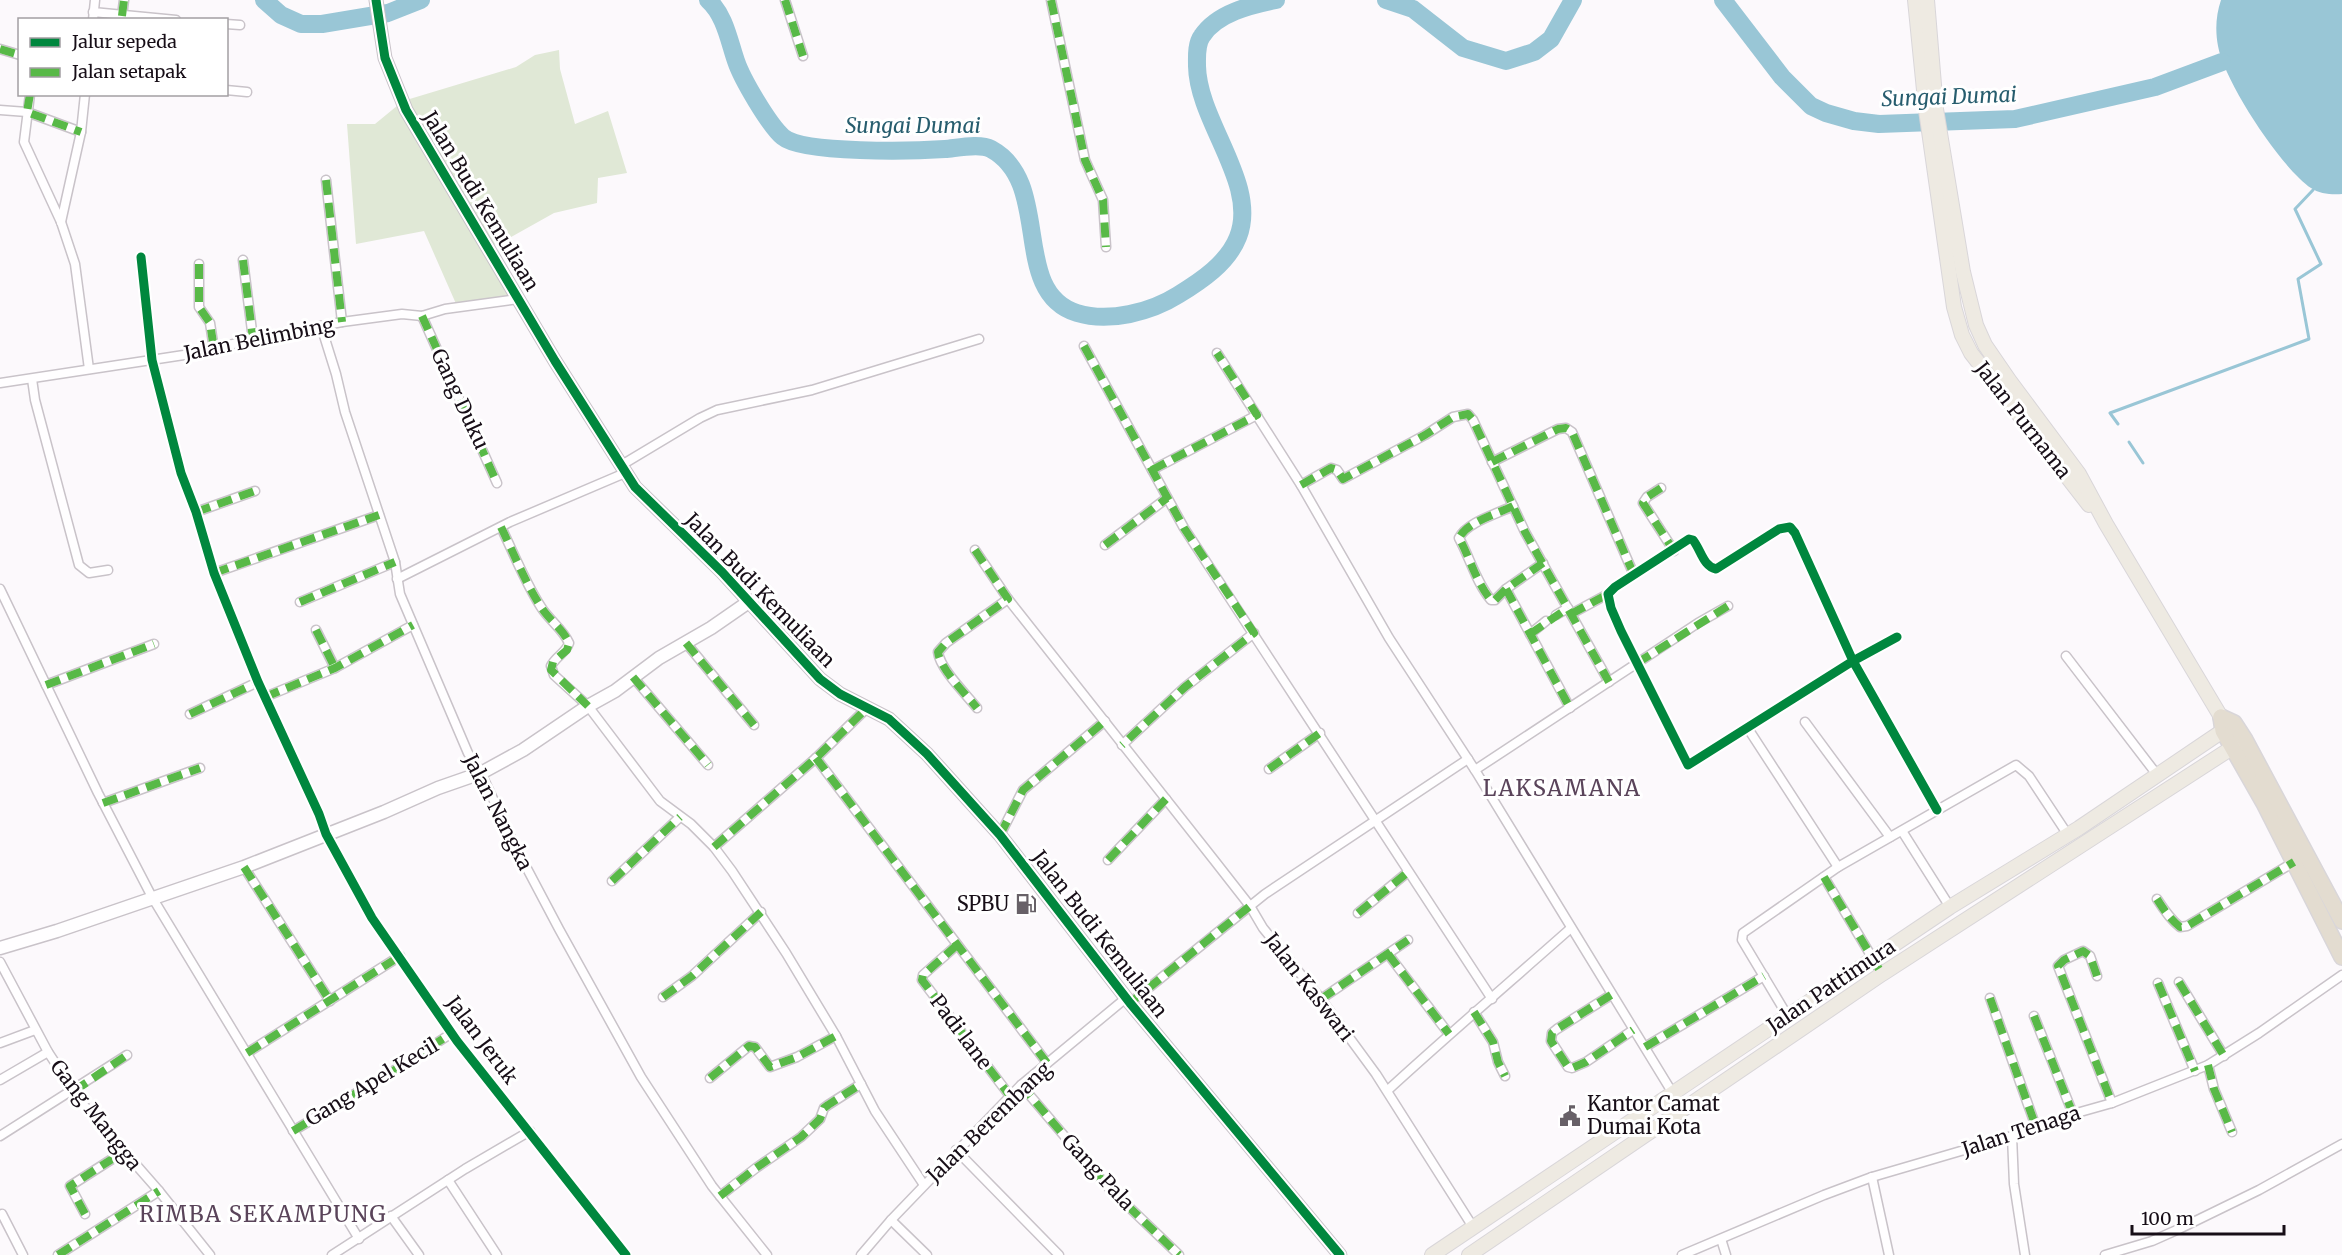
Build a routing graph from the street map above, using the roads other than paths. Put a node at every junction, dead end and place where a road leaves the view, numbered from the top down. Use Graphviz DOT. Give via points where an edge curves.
graph roads {
  1 [pos="95,0"];
  2 [pos="124,0"];
  3 [pos="376,0"];
  4 [pos="784,0"];
  5 [pos="1051,0"];
  6 [pos="1914,0"];
  7 [pos="1927,0"];
  8 [pos="93,16"];
  9 [pos="122,16"];
  10 [pos="149,18"];
  11 [pos="228,24"];
  12 [pos="240,25"];
  13 [pos="0,49"];
  14 [pos="18,54"];
  15 [pos="803,56"];
  16 [pos="228,90"];
  17 [pos="248,92"];
  18 [pos="30,96"];
  19 [pos="85,96"];
  20 [pos="0,110"];
  21 [pos="27,112"];
  22 [pos="81,132"];
  23 [pos="326,180"];
  24 [pos="61,222"];
  25 [pos="1106,246"];
  26 [pos="141,256"];
  27 [pos="243,260"];
  28 [pos="199,264"];
  29 [pos="518,299"];
  30 [pos="422,316"];
  31 [pos="342,322"];
  32 [pos="321,326"];
  33 [pos="253,339"];
  34 [pos="979,339"];
  35 [pos="1084,346"];
  36 [pos="214,349"];
  37 [pos="1217,353"];
  38 [pos="152,360"];
  39 [pos="89,369"];
  40 [pos="32,379"];
  41 [pos="0,383"];
  42 [pos="1257,415"];
  43 [pos="1492,462"];
  44 [pos="622,469"];
  45 [pos="1152,470"];
  46 [pos="497,483"];
  47 [pos="1301,485"];
  48 [pos="1661,488"];
  49 [pos="255,491"];
  50 [pos="1167,498"];
  51 [pos="1513,506"];
  52 [pos="196,512"];
  53 [pos="379,515"];
  54 [pos="2106,525"];
  55 [pos="501,527"];
  56 [pos="1105,545"];
  57 [pos="975,550"];
  58 [pos="1674,551"];
  59 [pos="395,562"];
  60 [pos="1543,563"];
  61 [pos="108,570"];
  62 [pos="214,573"];
  63 [pos="1634,575"];
  64 [pos="397,579"];
  65 [pos="0,589"];
  66 [pos="1506,589"];
  67 [pos="1608,594"];
  68 [pos="1008,599"];
  69 [pos="750,601"];
  70 [pos="300,602"];
  71 [pos="1728,606"];
  72 [pos="1569,611"];
  73 [pos="1556,615"];
  74 [pos="1546,621"];
  75 [pos="413,626"];
  76 [pos="316,630"];
  77 [pos="1254,633"];
  78 [pos="1530,634"];
  79 [pos="1897,638"];
  80 [pos="686,643"];
  81 [pos="154,644"];
  82 [pos="2066,656"];
  83 [pos="1853,661"];
  84 [pos="1637,663"];
  85 [pos="335,668"];
  86 [pos="633,677"];
  87 [pos="258,682"];
  88 [pos="1609,682"];
  89 [pos="46,685"];
  90 [pos="265,697"];
  91 [pos="588,706"];
  92 [pos="868,707"];
  93 [pos="977,708"];
  94 [pos="1570,708"];
  95 [pos="190,714"];
  96 [pos="1105,721"];
  97 [pos="1805,722"];
  98 [pos="2226,724"];
  99 [pos="754,725"];
  100 [pos="1748,728"];
  101 [pos="1320,733"];
  102 [pos="2238,743"];
  103 [pos="1122,745"];
  104 [pos="816,758"];
  105 [pos="1468,759"];
  106 [pos="708,765"];
  107 [pos="200,768"];
  108 [pos="1269,769"];
  109 [pos="1475,770"];
  110 [pos="481,773"];
  111 [pos="2158,776"];
  112 [pos="1166,799"];
  113 [pos="103,803"];
  114 [pos="1937,810"];
  115 [pos="680,817"];
  116 [pos="1375,820"];
  117 [pos="1902,831"];
  118 [pos="326,834"];
  119 [pos="1000,835"];
  120 [pos="2068,835"];
  121 [pos="1890,837"];
  122 [pos="714,847"];
  123 [pos="1107,860"];
  124 [pos="2294,862"];
  125 [pos="244,867"];
  126 [pos="1838,867"];
  127 [pos="1408,872"];
  128 [pos="1824,877"];
  129 [pos="612,881"];
  130 [pos="152,897"];
  131 [pos="2157,899"];
  132 [pos="1250,906"];
  133 [pos="1950,906"];
  134 [pos="761,912"];
  135 [pos="1358,913"];
  136 [pos="2342,921"];
  137 [pos="1571,928"];
  138 [pos="1408,940"];
  139 [pos="957,945"];
  140 [pos="0,948"];
  141 [pos="1388,954"];
  142 [pos="400,956"];
  143 [pos="2342,957"];
  144 [pos="1872,959"];
  145 [pos="0,962"];
  146 [pos="1882,974"];
  147 [pos="2342,975"];
  148 [pos="1764,976"];
  149 [pos="2097,976"];
  150 [pos="2158,982"];
  151 [pos="2179,982"];
  152 [pos="1611,995"];
  153 [pos="663,997"];
  154 [pos="1990,998"];
  155 [pos="1321,999"];
  156 [pos="1492,999"];
  157 [pos="330,1001"];
  158 [pos="1128,1001"];
  159 [pos="1474,1012"];
  160 [pos="1787,1015"];
  161 [pos="2034,1016"];
  162 [pos="35,1030"];
  163 [pos="1633,1030"];
  164 [pos="452,1033"];
  165 [pos="1449,1034"];
  166 [pos="836,1036"];
  167 [pos="0,1043"];
  168 [pos="1645,1047"];
  169 [pos="48,1052"];
  170 [pos="247,1053"];
  171 [pos="127,1055"];
  172 [pos="2224,1056"];
  173 [pos="1047,1064"];
  174 [pos="2208,1065"];
  175 [pos="2195,1071"];
  176 [pos="1505,1076"];
  177 [pos="710,1078"];
  178 [pos="0,1080"];
  179 [pos="861,1084"];
  180 [pos="1020,1085"];
  181 [pos="74,1090"];
  182 [pos="1388,1090"];
  183 [pos="1672,1092"];
  184 [pos="1010,1095"];
  185 [pos="2112,1103"];
  186 [pos="2073,1114"];
  187 [pos="2036,1127"];
  188 [pos="292,1131"];
  189 [pos="530,1131"];
  190 [pos="2232,1132"];
  191 [pos="0,1136"];
  192 [pos="2012,1136"];
  193 [pos="2342,1144"];
  194 [pos="957,1150"];
  195 [pos="123,1152"];
  196 [pos="1872,1177"];
  197 [pos="448,1180"];
  198 [pos="924,1185"];
  199 [pos="159,1191"];
  200 [pos="720,1196"];
  201 [pos="2,1214"];
  202 [pos="85,1214"];
  203 [pos="391,1216"];
  204 [pos="891,1220"];
  205 [pos="1473,1227"];
  206 [pos="359,1239"];
  207 [pos="1721,1239"];
  208 [pos="1338,1253"];
  209 [pos="23,1255"];
  210 [pos="58,1255"];
  211 [pos="210,1255"];
  212 [pos="332,1255"];
  213 [pos="419,1255"];
  214 [pos="496,1255"];
  215 [pos="626,1255"];
  216 [pos="767,1255"];
  217 [pos="861,1255"];
  218 [pos="927,1255"];
  219 [pos="1059,1255"];
  220 [pos="1179,1255"];
  221 [pos="1432,1255"];
  222 [pos="1469,1255"];
  223 [pos="1682,1255"];
  224 [pos="1726,1255"];
  225 [pos="1889,1255"];
  226 [pos="2025,1255"];
  227 [pos="2105,1255"];
  1 -- 8 [label="street"];
  2 -- 9 [label="street"];
  3 -- 29 [label="street, Jalan Budi Kemuliaan" via="389,72 406,110"];
  4 -- 15 [label="street"];
  5 -- 25 [label="street" via="1085,160 1103,200"];
  6 -- 54 [label="main road, Jalan Purnama" via="1954,307 1971,353"];
  7 -- 54 [label="main road, Jalan Purnama" via="1936,109 1963,272 1976,325 2009,380 2073,465"];
  8 -- 9 [label="street"];
  9 -- 10 [label="street"];
  11 -- 12 [label="street"];
  13 -- 14 [label="street"];
  16 -- 17 [label="street"];
  18 -- 21 [label="street"];
  19 -- 22 [label="street"];
  20 -- 21 [label="street"];
  21 -- 22 [label="street"];
  21 -- 24 [label="street" via="25,145"];
  22 -- 24 [label="street"];
  23 -- 31 [label="street"];
  24 -- 39 [label="street" via="77,269"];
  26 -- 38 [label="street, Jalan Jeruk"];
  27 -- 33 [label="street"];
  28 -- 36 [label="street" via="199,307 210,323"];
  29 -- 30 [label="street, Jalan Belimbing"];
  29 -- 44 [label="street, Jalan Budi Kemuliaan"];
  30 -- 31 [label="street, Jalan Belimbing"];
  30 -- 46 [label="street, Gang Duku"];
  31 -- 32 [label="street, Jalan Belimbing"];
  32 -- 33 [label="street, Jalan Belimbing"];
  32 -- 53 [label="street, Jalan Nangka"];
  33 -- 36 [label="street, Jalan Belimbing"];
  34 -- 44 [label="street" via="812,390 717,410 700,417"];
  35 -- 45 [label="street"];
  36 -- 38 [label="street, Jalan Belimbing"];
  37 -- 42 [label="street"];
  38 -- 39 [label="street, Jalan Belimbing"];
  38 -- 52 [label="street, Jalan Jeruk" via="181,473"];
  39 -- 40 [label="street, Jalan Belimbing"];
  40 -- 41 [label="street, Jalan Belimbing"];
  40 -- 61 [label="street" via="79,565 89,573"];
  42 -- 45 [label="street"];
  42 -- 47 [label="street"];
  43 -- 47 [label="street" via="1473,420 1464,413 1353,475 1342,479 1331,468"];
  43 -- 51 [label="street"];
  43 -- 63 [label="street" via="1558,429 1572,432"];
  44 -- 55 [label="street"];
  44 -- 69 [label="street, Jalan Budi Kemuliaan" via="648,502"];
  45 -- 50 [label="street"];
  47 -- 105 [label="street" via="1389,638"];
  48 -- 58 [label="street" via="1643,503"];
  49 -- 52 [label="street"];
  50 -- 56 [label="street"];
  50 -- 77 [label="street"];
  51 -- 60 [label="street"];
  51 -- 66 [label="street" via="1467,528 1459,538 1488,597 1495,600"];
  52 -- 62 [label="street, Jalan Jeruk"];
  53 -- 59 [label="street, Jalan Nangka"];
  53 -- 62 [label="street"];
  54 -- 98 [label="main road, Jalan Purnama"];
  55 -- 64 [label="street"];
  55 -- 91 [label="street" via="540,607 567,637 567,650 553,662 551,670"];
  57 -- 68 [label="street, Jalan Kaswari"];
  58 -- 63 [label="street"];
  58 -- 83 [label="street" via="1689,539 1694,540 1706,564 1716,569 1779,529 1790,528"];
  59 -- 64 [label="street, Jalan Nangka"];
  59 -- 70 [label="street"];
  60 -- 66 [label="street"];
  60 -- 72 [label="street"];
  62 -- 87 [label="street, Jalan Jeruk"];
  63 -- 67 [label="street"];
  64 -- 75 [label="street, Jalan Nangka"];
  65 -- 89 [label="street"];
  66 -- 78 [label="street"];
  67 -- 72 [label="street"];
  67 -- 84 [label="street" via="1617,624"];
  68 -- 93 [label="street" via="938,652 948,672"];
  68 -- 96 [label="street, Jalan Kaswari"];
  69 -- 80 [label="street"];
  69 -- 92 [label="street, Jalan Budi Kemuliaan" via="820,680"];
  71 -- 84 [label="street"];
  72 -- 73 [label="street"];
  72 -- 88 [label="street"];
  74 -- 78 [label="street"];
  75 -- 85 [label="street"];
  75 -- 110 [label="street, Jalan Nangka" via="468,753"];
  76 -- 85 [label="street"];
  77 -- 101 [label="street"];
  77 -- 103 [label="street" via="1185,687"];
  78 -- 94 [label="street"];
  79 -- 83 [label="street"];
  80 -- 86 [label="street"];
  80 -- 99 [label="street"];
  81 -- 89 [label="street"];
  82 -- 111 [label="street"];
  83 -- 100 [label="street"];
  83 -- 114 [label="street"];
  84 -- 88 [label="street"];
  84 -- 100 [label="street" via="1688,765"];
  85 -- 90 [label="street"];
  86 -- 91 [label="street"];
  86 -- 106 [label="street"];
  87 -- 90 [label="street, Jalan Jeruk"];
  87 -- 95 [label="street"];
  88 -- 94 [label="street"];
  89 -- 113 [label="street"];
  90 -- 118 [label="street, Jalan Jeruk"];
  91 -- 110 [label="street"];
  91 -- 115 [label="street" via="660,801"];
  92 -- 104 [label="street"];
  92 -- 119 [label="street, Jalan Budi Kemuliaan" via="910,737"];
  94 -- 109 [label="street"];
  96 -- 103 [label="street, Jalan Kaswari"];
  96 -- 119 [label="street" via="1023,790"];
  97 -- 121 [label="street"];
  98 -- 102 [label="highway"];
  98 -- 111 [label="main road, Jalan Pattimura"];
  100 -- 126 [label="street"];
  101 -- 108 [label="street"];
  101 -- 116 [label="street"];
  102 -- 124 [label="highway"];
  102 -- 136 [label="highway"];
  102 -- 146 [label="main road, Jalan Pattimura"];
  103 -- 112 [label="street, Jalan Kaswari"];
  104 -- 122 [label="street"];
  104 -- 139 [label="street"];
  105 -- 109 [label="street"];
  105 -- 116 [label="street, Jalan Berembang"];
  107 -- 113 [label="street"];
  109 -- 137 [label="street"];
  110 -- 118 [label="street"];
  110 -- 200 [label="street, Jalan Nangka" via="514,844 641,1077"];
  111 -- 120 [label="main road, Jalan Pattimura"];
  112 -- 123 [label="street"];
  112 -- 132 [label="street, Jalan Kaswari"];
  113 -- 130 [label="street"];
  114 -- 117 [label="street"];
  114 -- 120 [label="street" via="2016,765 2029,776"];
  115 -- 122 [label="street"];
  115 -- 129 [label="street"];
  116 -- 127 [label="street"];
  116 -- 132 [label="street, Jalan Berembang"];
  117 -- 121 [label="street"];
  117 -- 133 [label="street"];
  118 -- 125 [label="street"];
  118 -- 142 [label="street, Jalan Jeruk" via="372,918"];
  119 -- 158 [label="street, Jalan Budi Kemuliaan"];
  120 -- 133 [label="main road, Jalan Pattimura"];
  121 -- 126 [label="street"];
  122 -- 134 [label="street"];
  124 -- 131 [label="street" via="2187,926 2180,927 2168,917"];
  124 -- 143 [label="highway"];
  125 -- 130 [label="street"];
  125 -- 157 [label="street"];
  126 -- 128 [label="street"];
  127 -- 135 [label="street"];
  127 -- 156 [label="street"];
  128 -- 144 [label="street"];
  128 -- 148 [label="street" via="1743,933 1742,940"];
  130 -- 140 [label="street"];
  130 -- 170 [label="street"];
  132 -- 155 [label="street, Jalan Kaswari" via="1263,928"];
  132 -- 158 [label="street, Jalan Berembang"];
  133 -- 144 [label="main road, Jalan Pattimura"];
  134 -- 153 [label="street" via="692,976"];
  134 -- 166 [label="street"];
  137 -- 152 [label="street"];
  137 -- 156 [label="street"];
  138 -- 141 [label="street"];
  139 -- 173 [label="street"];
  139 -- 184 [label="street, Padi lane" via="922,980"];
  141 -- 155 [label="street"];
  141 -- 165 [label="street"];
  142 -- 157 [label="street"];
  142 -- 164 [label="street, Jalan Jeruk"];
  144 -- 146 [label="street"];
  144 -- 160 [label="main road, Jalan Pattimura"];
  145 -- 162 [label="street, Gang Mangga"];
  146 -- 222 [label="main road, Jalan Pattimura"];
  147 -- 172 [label="street, Jalan Tenaga"];
  148 -- 160 [label="street"];
  148 -- 168 [label="street"];
  149 -- 185 [label="street" via="2090,956 2083,951 2058,966"];
  150 -- 175 [label="street"];
  151 -- 172 [label="street"];
  152 -- 163 [label="street"];
  152 -- 163 [label="street" via="1557,1029 1551,1041 1572,1068"];
  154 -- 187 [label="street"];
  155 -- 182 [label="street, Jalan Kaswari"];
  156 -- 159 [label="street"];
  157 -- 170 [label="street"];
  158 -- 173 [label="street, Jalan Berembang"];
  158 -- 208 [label="street, Jalan Budi Kemuliaan"];
  159 -- 165 [label="street"];
  159 -- 176 [label="street" via="1493,1042"];
  160 -- 183 [label="main road, Jalan Pattimura"];
  161 -- 186 [label="street"];
  162 -- 167 [label="street"];
  162 -- 169 [label="street, Gang Mangga"];
  163 -- 168 [label="street"];
  164 -- 188 [label="street, Gang Apel Kecil"];
  164 -- 189 [label="street, Jalan Jeruk"];
  165 -- 182 [label="street"];
  166 -- 177 [label="street" via="770,1068 755,1047 749,1046"];
  166 -- 179 [label="street"];
  168 -- 183 [label="street"];
  169 -- 178 [label="street"];
  169 -- 181 [label="street, Gang Mangga"];
  170 -- 188 [label="street"];
  171 -- 181 [label="street"];
  172 -- 174 [label="street, Jalan Tenaga"];
  173 -- 180 [label="street, Jalan Berembang"];
  174 -- 175 [label="street, Jalan Tenaga"];
  174 -- 190 [label="street"];
  175 -- 185 [label="street, Jalan Tenaga"];
  179 -- 198 [label="street"];
  179 -- 200 [label="street" via="824,1108 820,1119 801,1137"];
  180 -- 184 [label="street, Jalan Berembang"];
  180 -- 220 [label="street, Gang Pala" via="1106,1185"];
  181 -- 191 [label="street"];
  181 -- 195 [label="street, Gang Mangga"];
  182 -- 205 [label="street, Jalan Kaswari"];
  183 -- 205 [label="main road, Jalan Pattimura"];
  184 -- 194 [label="street, Jalan Berembang"];
  185 -- 186 [label="street, Jalan Tenaga"];
  186 -- 187 [label="street, Jalan Tenaga"];
  187 -- 192 [label="street, Jalan Tenaga"];
  188 -- 206 [label="street"];
  189 -- 197 [label="street"];
  189 -- 215 [label="street, Jalan Jeruk"];
  192 -- 196 [label="street, Jalan Tenaga"];
  192 -- 226 [label="street" via="2014,1184"];
  193 -- 227 [label="street" via="2279,1180 2152,1242"];
  194 -- 198 [label="street, Jalan Berembang"];
  194 -- 219 [label="street"];
  195 -- 199 [label="street, Gang Mangga"];
  195 -- 202 [label="street" via="70,1186"];
  196 -- 207 [label="street, Jalan Tenaga"];
  196 -- 225 [label="street"];
  197 -- 203 [label="street"];
  197 -- 214 [label="street"];
  198 -- 204 [label="street, Jalan Berembang"];
  199 -- 210 [label="street"];
  199 -- 211 [label="street, Gang Mangga"];
  200 -- 216 [label="street, Jalan Nangka"];
  201 -- 209 [label="street"];
  203 -- 206 [label="street"];
  203 -- 213 [label="street"];
  204 -- 217 [label="street, Jalan Berembang"];
  204 -- 218 [label="street"];
  205 -- 221 [label="main road, Jalan Pattimura"];
  206 -- 212 [label="street"];
  207 -- 223 [label="street, Jalan Tenaga"];
  207 -- 224 [label="street"];
}
